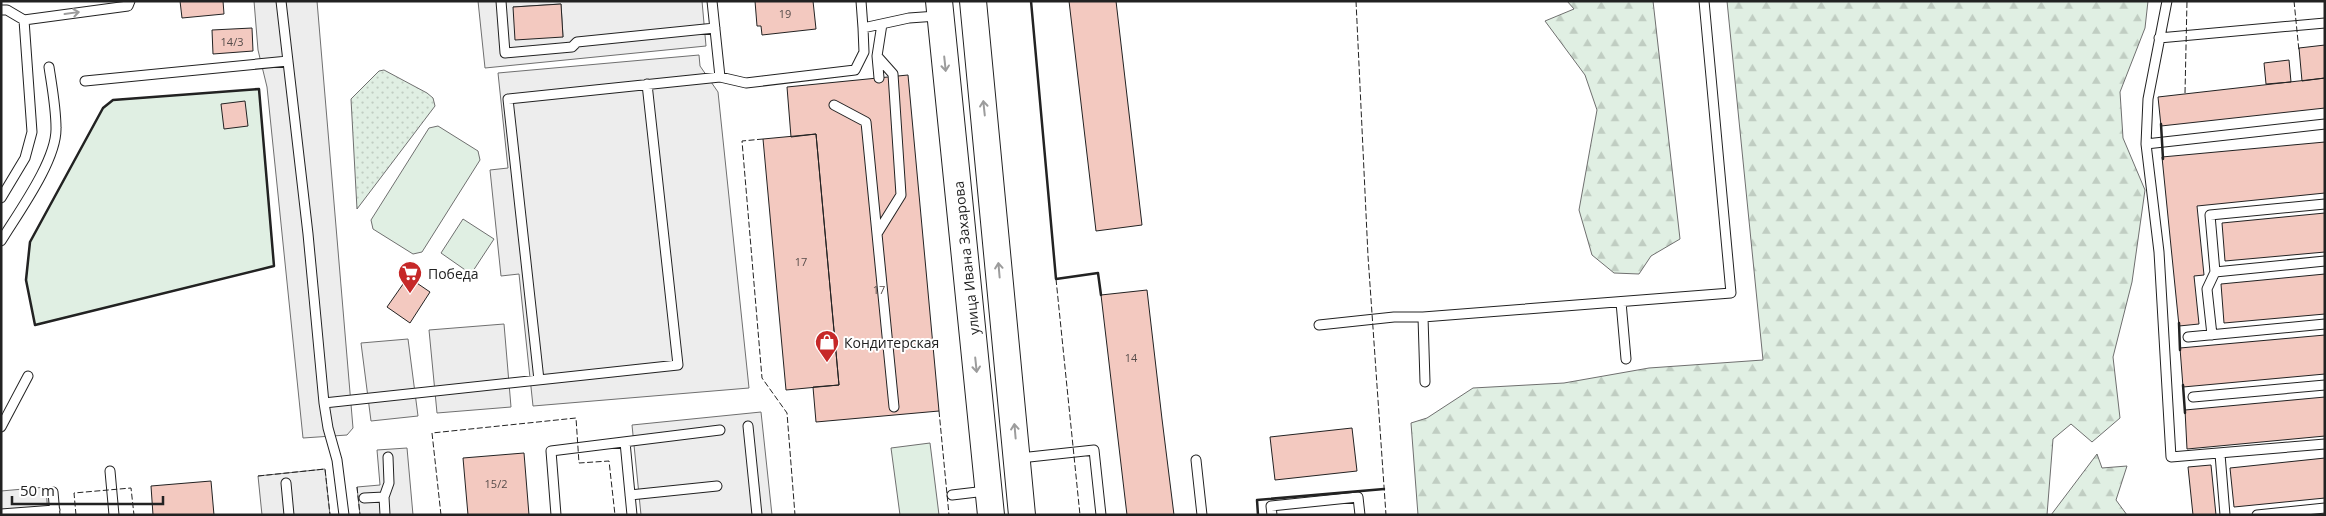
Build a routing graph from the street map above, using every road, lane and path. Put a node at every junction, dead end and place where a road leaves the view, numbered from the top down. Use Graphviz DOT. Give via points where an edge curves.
graph roads {
  1 [pos="130,1"];
  2 [pos="281,1"];
  3 [pos="501,1"];
  4 [pos="712,1"];
  5 [pos="861,1"];
  6 [pos="973,1"];
  7 [pos="1704,1"];
  8 [pos="2167,1"];
  9 [pos="939,8"];
  10 [pos="1,10"];
  11 [pos="24,20"];
  12 [pos="2325,22"];
  13 [pos="882,24"];
  14 [pos="714,28"];
  15 [pos="863,28"];
  16 [pos="2159,38"];
  17 [pos="877,56"];
  18 [pos="288,61"];
  19 [pos="49,67"];
  20 [pos="720,77"];
  21 [pos="879,78"];
  22 [pos="86,81"];
  23 [pos="647,84"];
  24 [pos="834,105"];
  25 [pos="2325,124"];
  26 [pos="2146,144"];
  27 [pos="1,198"];
  28 [pos="2325,204"];
  29 [pos="878,232"];
  30 [pos="1,241"];
  31 [pos="2325,262"];
  32 [pos="2216,272"];
  33 [pos="1620,302"];
  34 [pos="1423,316"];
  35 [pos="2325,324"];
  36 [pos="1319,325"];
  37 [pos="2212,335"];
  38 [pos="2188,337"];
  39 [pos="1626,359"];
  40 [pos="28,376"];
  41 [pos="539,380"];
  42 [pos="1425,382"];
  43 [pos="2325,385"];
  44 [pos="2193,397"];
  45 [pos="324,403"];
  46 [pos="894,407"];
  47 [pos="748,426"];
  48 [pos="1,427"];
  49 [pos="720,430"];
  50 [pos="625,442"];
  51 [pos="2325,444"];
  52 [pos="2220,454"];
  53 [pos="388,457"];
  54 [pos="1017,459"];
  55 [pos="1196,460"];
  56 [pos="110,471"];
  57 [pos="286,483"];
  58 [pos="717,486"];
  59 [pos="53,492"];
  60 [pos="630,495"];
  61 [pos="952,495"];
  62 [pos="384,497"];
  63 [pos="364,498"];
  64 [pos="990,503"];
  65 [pos="2325,508"];
  66 [pos="55,512"];
  67 [pos="1,514"];
  68 [pos="114,515"];
  69 [pos="289,515"];
  70 [pos="344,515"];
  71 [pos="385,515"];
  72 [pos="556,515"];
  73 [pos="632,515"];
  74 [pos="757,515"];
  75 [pos="1022,515"];
  76 [pos="1101,515"];
  77 [pos="1202,515"];
  78 [pos="1272,515"];
  79 [pos="1360,515"];
  80 [pos="2225,515"];
  81 [pos="2257,515"];
  11 -- 1 [label="lane, one-way" via="128,6"];
  2 -- 18 [label="lane"];
  3 -- 14 [label="lane" via="505,52 572,47 577,42"];
  4 -- 14 [label="lane"];
  5 -- 15 [label="lane"];
  54 -- 6 [label="main road, one-way"];
  7 -- 33 [label="lane" via="1731,293"];
  8 -- 16 [label="lane"];
  9 -- 13 [label="lane"];
  9 -- 64 [label="main road, улица Ивана Захарова, one-way"];
  10 -- 11 [label="lane"];
  11 -- 27 [label="lane" via="32,132 25,158"];
  12 -- 16 [label="lane"];
  13 -- 15 [label="lane"];
  13 -- 17 [label="lane"];
  14 -- 20 [label="lane"];
  15 -- 20 [label="lane" via="864,52 855,70 746,83"];
  16 -- 26 [label="lane" via="2148,98"];
  17 -- 21 [label="lane"];
  17 -- 29 [label="lane" via="893,74 901,195"];
  18 -- 22 [label="lane"];
  18 -- 45 [label="lane"];
  19 -- 30 [label="lane" via="56,129 54,142 49,160"];
  20 -- 23 [label="lane"];
  23 -- 41 [label="lane" via="678,365"];
  23 -- 41 [label="lane" via="508,99"];
  24 -- 29 [label="lane" via="866,122"];
  25 -- 26 [label="lane"];
  26 -- 52 [label="lane" via="2159,252 2170,457"];
  28 -- 32 [label="lane" via="2210,215"];
  29 -- 46 [label="lane"];
  31 -- 32 [label="lane"];
  32 -- 37 [label="lane" via="2207,289"];
  33 -- 34 [label="lane"];
  33 -- 39 [label="lane"];
  34 -- 36 [label="lane"];
  34 -- 42 [label="lane"];
  35 -- 37 [label="lane"];
  37 -- 38 [label="lane"];
  40 -- 48 [label="lane"];
  41 -- 45 [label="lane"];
  43 -- 44 [label="lane"];
  45 -- 70 [label="lane" via="338,460"];
  47 -- 74 [label="lane"];
  49 -- 50 [label="lane"];
  50 -- 60 [label="lane"];
  50 -- 72 [label="lane" via="551,451"];
  51 -- 52 [label="lane"];
  52 -- 80 [label="lane"];
  53 -- 62 [label="lane" via="390,483"];
  54 -- 75 [label="main road"];
  54 -- 76 [label="lane" via="1094,450"];
  55 -- 77 [label="lane"];
  56 -- 68 [label="lane"];
  57 -- 69 [label="lane"];
  58 -- 60 [label="lane"];
  59 -- 66 [label="lane"];
  60 -- 73 [label="lane"];
  61 -- 64 [label="lane"];
  62 -- 63 [label="lane"];
  62 -- 71 [label="lane"];
  65 -- 81 [label="lane"];
  66 -- 67 [label="lane"];
  78 -- 79 [label="lane" via="1271,506 1358,497"];
}
